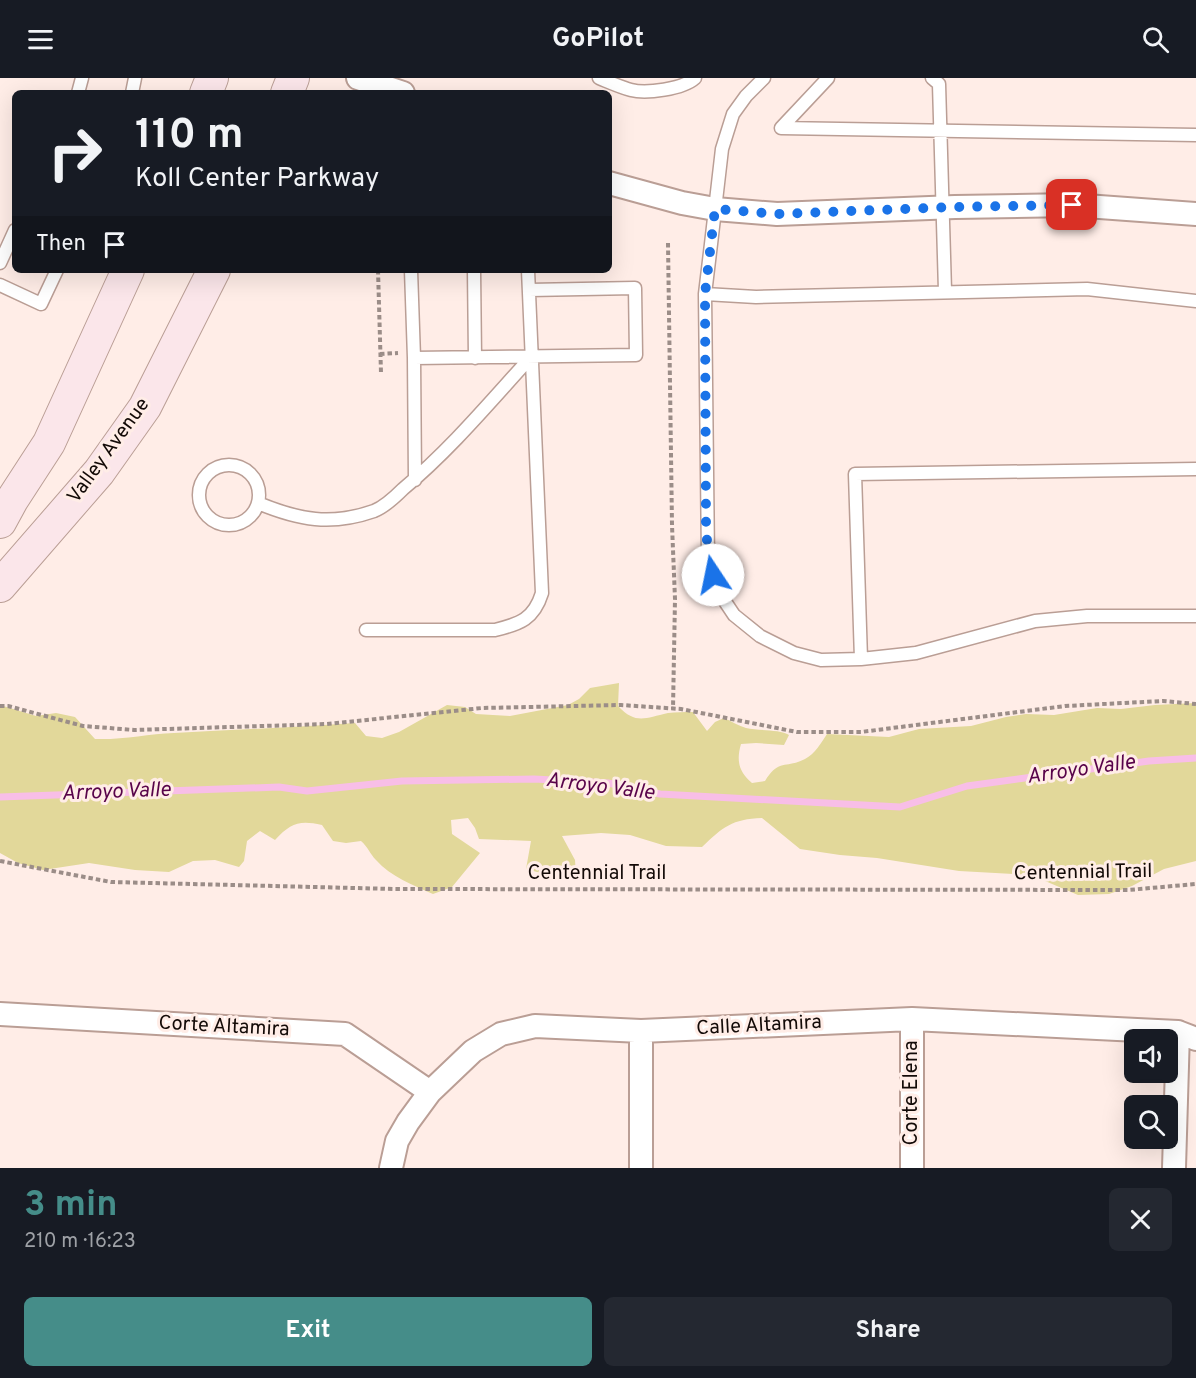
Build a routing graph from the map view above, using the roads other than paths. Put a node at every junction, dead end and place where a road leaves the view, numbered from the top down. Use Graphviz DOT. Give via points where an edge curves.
graph roads {
  1 [pos="358,78"];
  2 [pos="599,78"];
  3 [pos="694,78"];
  4 [pos="828,78"];
  5 [pos="932,78"];
  6 [pos="762,79"];
  7 [pos="394,90"];
  8 [pos="939,131"];
  9 [pos="1196,135"];
  10 [pos="612,184"];
  11 [pos="943,207"];
  12 [pos="715,209"];
  13 [pos="1196,214"];
  14 [pos="12,237"];
  15 [pos="0,263"];
  16 [pos="56,273"];
  17 [pos="127,273"];
  18 [pos="212,273"];
  19 [pos="411,273"];
  20 [pos="474,273"];
  21 [pos="528,273"];
  22 [pos="0,285"];
  23 [pos="529,290"];
  24 [pos="945,291"];
  25 [pos="705,294"];
  26 [pos="1196,301"];
  27 [pos="531,357"];
  28 [pos="414,358"];
  29 [pos="475,358"];
  30 [pos="1196,469"];
  31 [pos="415,480"];
  32 [pos="258,503"];
  33 [pos="0,522"];
  34 [pos="0,586"];
  35 [pos="1196,616"];
  36 [pos="366,630"];
  37 [pos="861,659"];
  38 [pos="0,1014"];
  39 [pos="912,1019"];
  40 [pos="641,1031"];
  41 [pos="1187,1035"];
  42 [pos="430,1092"];
  43 [pos="391,1168"];
  44 [pos="641,1168"];
  45 [pos="912,1168"];
  46 [pos="1174,1168"];
  1 -- 7 [label="street"];
  2 -- 3 [label="lane" via="632,90 664,90 690,83"];
  4 -- 8 [label="lane" via="781,129"];
  5 -- 8 [label="lane" via="939,84"];
  6 -- 12 [label="lane" via="733,114 723,149"];
  8 -- 9 [label="lane"];
  8 -- 11 [label="lane"];
  10 -- 12 [label="street"];
  11 -- 12 [label="street" via="777,214"];
  11 -- 13 [label="street" via="1072,205"];
  11 -- 24 [label="lane"];
  12 -- 25 [label="lane"];
  14 -- 15 [label="lane"];
  16 -- 22 [label="lane" via="42,304"];
  17 -- 33 [label="main road" via="49,443"];
  18 -- 34 [label="main road, Valley Avenue" via="145,407 99,472"];
  19 -- 28 [label="lane"];
  20 -- 29 [label="lane"];
  21 -- 23 [label="lane"];
  23 -- 27 [label="lane"];
  23 -- 27 [label="lane" via="635,288 636,355"];
  24 -- 25 [label="lane" via="756,297"];
  24 -- 26 [label="lane" via="1088,289"];
  25 -- 37 [label="lane" via="706,523 708,559 718,591 734,615 760,636 794,653 821,660"];
  27 -- 29 [label="lane"];
  27 -- 31 [label="lane"];
  27 -- 36 [label="lane" via="542,593 538,605 527,618 495,630"];
  28 -- 29 [label="lane"];
  28 -- 31 [label="lane"];
  30 -- 37 [label="lane" via="855,474"];
  31 -- 32 [label="lane" via="377,510 346,518 316,521 285,515"];
  32 -- 32 [label="lane" via="255,480 238,467 216,469 201,486 202,509 221,524 244,521"];
  35 -- 37 [label="lane" via="1087,616 1035,621 916,653"];
  38 -- 42 [label="street, Corte Altamira" via="345,1035"];
  39 -- 40 [label="street, Calle Altamira"];
  39 -- 41 [label="street, Calle Altamira"];
  39 -- 45 [label="street, Corte Elena"];
  40 -- 42 [label="street, Calle Altamira" via="535,1026 501,1034 473,1051"];
  40 -- 44 [label="street"];
  41 -- 46 [label="street"];
  42 -- 43 [label="street, Calle Altamira" via="397,1141"];
}
